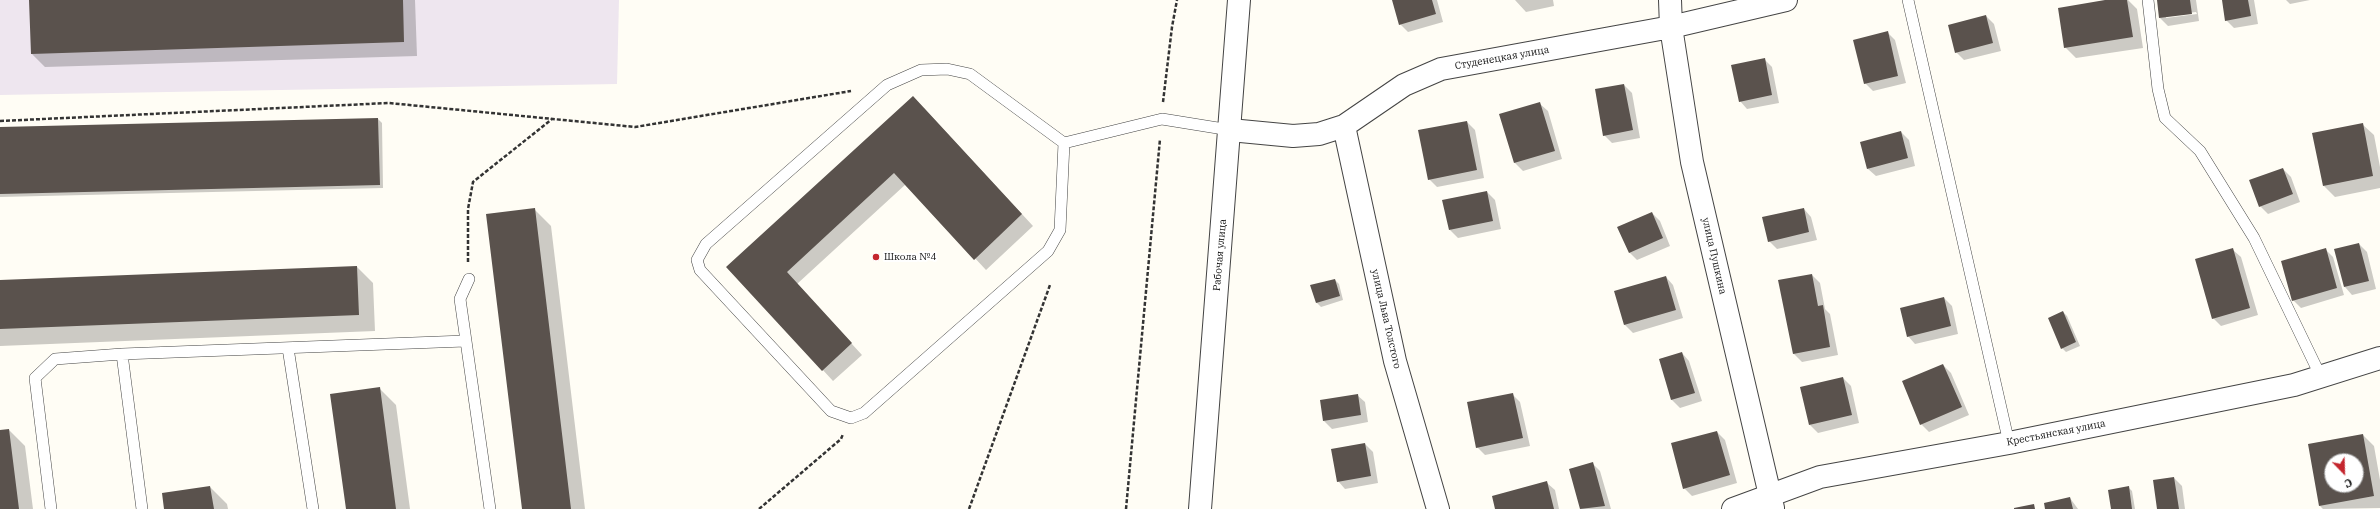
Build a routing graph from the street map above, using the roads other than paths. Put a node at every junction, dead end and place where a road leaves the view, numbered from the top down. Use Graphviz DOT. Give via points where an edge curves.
graph roads {
  1 [pos="1239,0"];
  2 [pos="1670,0"];
  3 [pos="1786,0"];
  4 [pos="1908,0"];
  5 [pos="2148,0"];
  6 [pos="1671,27"];
  7 [pos="1344,126"];
  8 [pos="1230,130"];
  9 [pos="1064,143"];
  10 [pos="468,279"];
  11 [pos="465,341"];
  12 [pos="288,348"];
  13 [pos="122,354"];
  14 [pos="2380,358"];
  15 [pos="2321,376"];
  16 [pos="2009,442"];
  17 [pos="1771,502"];
  18 [pos="51,509"];
  19 [pos="142,509"];
  20 [pos="313,509"];
  21 [pos="490,509"];
  22 [pos="1200,509"];
  23 [pos="1438,509"];
  24 [pos="1733,509"];
  1 -- 8 [label="street, Рабочая улица"];
  2 -- 6 [label="street, улица Пушкина"];
  3 -- 6 [label="street, Студенецкая улица"];
  4 -- 16 [label="lane"];
  5 -- 15 [label="lane" via="2158,89 2165,118 2200,151 2254,238"];
  6 -- 7 [label="street, Студенецкая улица" via="1441,68 1404,85"];
  6 -- 17 [label="street, улица Пушкина" via="1692,162"];
  7 -- 8 [label="street, Студенецкая улица" via="1319,134 1293,136"];
  7 -- 23 [label="street, улица Льва Толстого" via="1395,361"];
  8 -- 9 [label="lane" via="1162,119"];
  8 -- 22 [label="street, Рабочая улица"];
  9 -- 9 [label="lane" via="970,74 946,69 921,70 887,85 706,244 697,260 700,270 831,411 851,418 864,413 1048,251 1060,230"];
  10 -- 11 [label="lane" via="460,299"];
  11 -- 12 [label="lane"];
  11 -- 21 [label="lane"];
  12 -- 13 [label="lane"];
  12 -- 20 [label="lane"];
  13 -- 18 [label="lane" via="55,359 35,378"];
  13 -- 19 [label="lane"];
  14 -- 15 [label="street, Крестьянская улица"];
  15 -- 16 [label="street, Крестьянская улица" via="2294,385"];
  16 -- 17 [label="street, Крестьянская улица" via="1820,477"];
  17 -- 24 [label="street, Крестьянская улица"];
}
